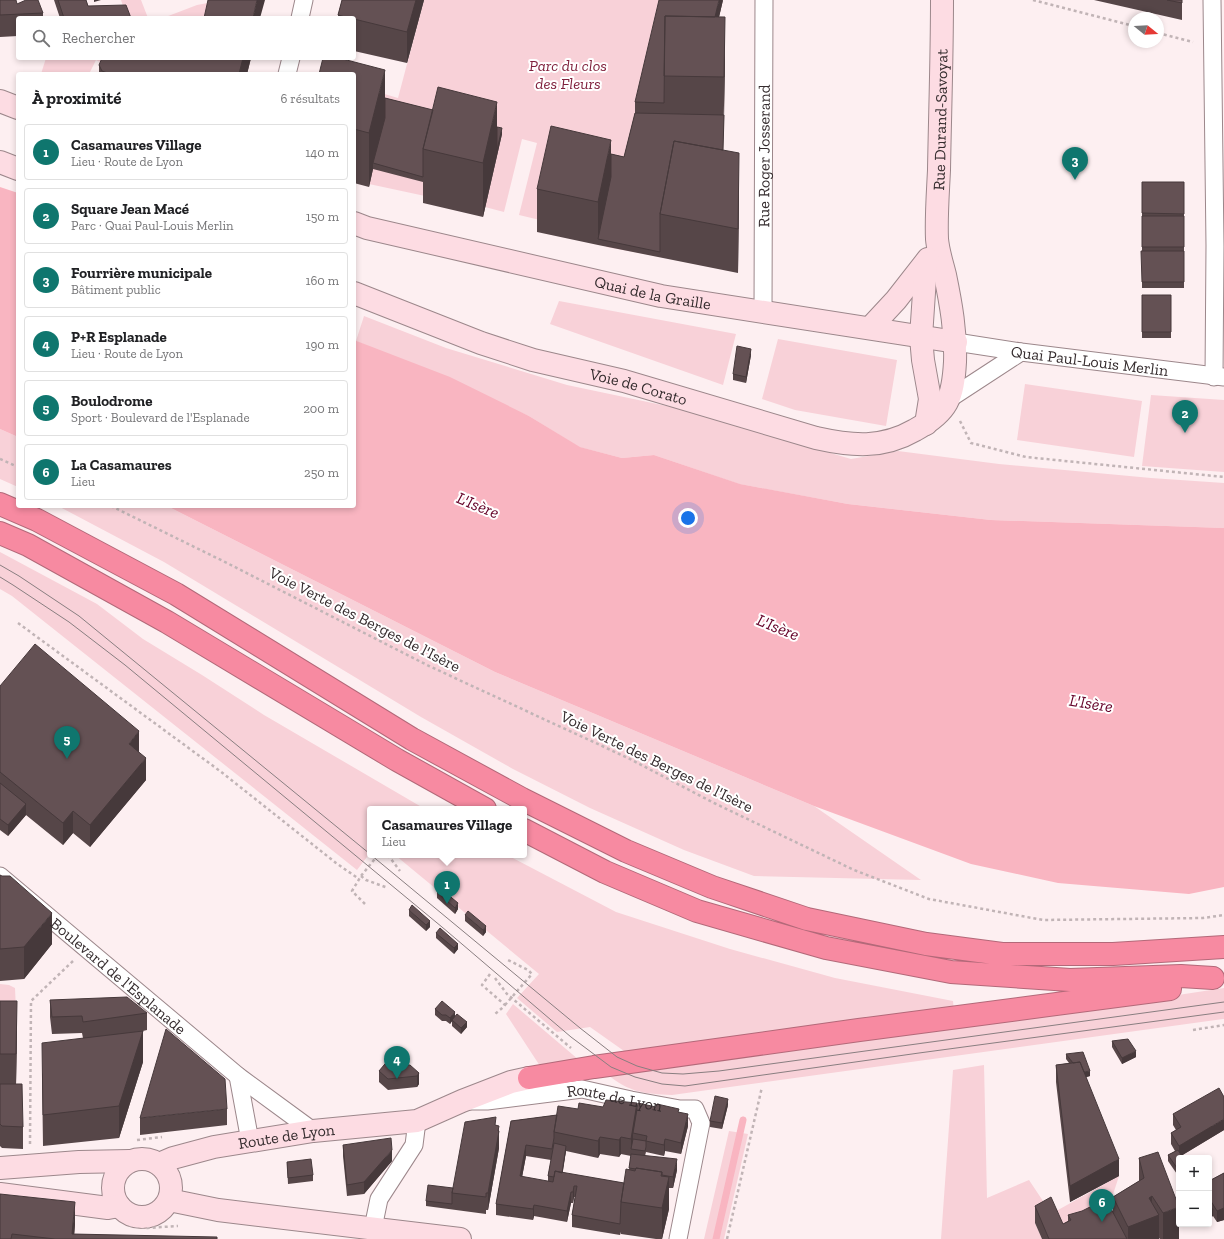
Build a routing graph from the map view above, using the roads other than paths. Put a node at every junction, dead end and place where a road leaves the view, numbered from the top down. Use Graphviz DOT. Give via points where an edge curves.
graph roads {
  1 [pos="304,0"];
  2 [pos="764,0"];
  3 [pos="942,0"];
  4 [pos="1212,0"];
  5 [pos="300,16"];
  6 [pos="290,60"];
  7 [pos="288,72"];
  8 [pos="0,101"];
  9 [pos="16,107"];
  10 [pos="0,162"];
  11 [pos="16,168"];
  12 [pos="356,224"];
  13 [pos="937,240"];
  14 [pos="1219,246"];
  15 [pos="926,263"];
  16 [pos="356,294"];
  17 [pos="763,312"];
  18 [pos="870,328"];
  19 [pos="921,337"];
  20 [pos="956,342"];
  21 [pos="1021,352"];
  22 [pos="1219,377"];
  23 [pos="949,399"];
  24 [pos="926,424"];
  25 [pos="0,504"];
  26 [pos="0,533"];
  27 [pos="480,806"];
  28 [pos="527,832"];
  29 [pos="0,876"];
  30 [pos="1224,947"];
  31 [pos="1219,977"];
  32 [pos="238,1076"];
  33 [pos="529,1078"];
  34 [pos="462,1101"];
  35 [pos="417,1121"];
  36 [pos="313,1131"];
  37 [pos="250,1141"];
  38 [pos="130,1161"];
  39 [pos="159,1164"];
  40 [pos="0,1168"];
  41 [pos="0,1194"];
  42 [pos="169,1200"];
  43 [pos="119,1206"];
  44 [pos="373,1228"];
  45 [pos="460,1239"];
  46 [pos="678,1239"];
  1 -- 5 [label="street"];
  2 -- 17 [label="street, Rue Roger Josserand"];
  3 -- 13 [label="street, Rue Durand-Savoyat"];
  4 -- 14 [label="street"];
  6 -- 7 [label="street"];
  8 -- 9 [label="street"];
  10 -- 11 [label="street"];
  12 -- 17 [label="street, Quai de la Graille" via="661,296"];
  13 -- 15 [label="street, Rue Durand-Savoyat"];
  13 -- 20 [label="street, Rue Durand-Savoyat"];
  14 -- 22 [label="street"];
  15 -- 18 [label="street, Rue Durand-Savoyat"];
  15 -- 19 [label="street"];
  16 -- 24 [label="street, Voie de Corato" via="481,343 533,360 624,381 835,443 883,444"];
  17 -- 18 [label="street, Quai de la Graille"];
  18 -- 19 [label="street, Quai de la Graille"];
  19 -- 20 [label="street, Quai de la Graille"];
  19 -- 24 [label="street" via="930,398"];
  20 -- 21 [label="street, Quai Paul-Louis Merlin"];
  20 -- 23 [label="street, Voie de Corato"];
  21 -- 22 [label="street, Quai Paul-Louis Merlin"];
  21 -- 23 [label="street, Voie de Corato"];
  23 -- 24 [label="street, Voie de Corato" via="938,415"];
  25 -- 30 [label="highway" via="37,520 176,594 412,739 515,795 626,851 712,887 807,919 926,944 1002,954 1113,954"];
  26 -- 27 [label="highway" via="28,545 166,622 397,760"];
  28 -- 31 [label="highway" via="605,872 697,911 826,948 951,972 1070,980"];
  29 -- 32 [label="street, Boulevard de l'Esplanade"];
  31 -- 33 [label="highway" via="1182,987"];
  32 -- 36 [label="street, Boulevard de l'Esplanade"];
  32 -- 37 [label="street"];
  33 -- 34 [label="street, Route de Lyon" via="511,1082"];
  34 -- 35 [label="street, Route de Lyon"];
  34 -- 46 [label="street, Route de Lyon" via="487,1101 582,1089 680,1109 695,1109 701,1123"];
  35 -- 36 [label="street, Route de Lyon"];
  35 -- 44 [label="street" via="414,1145 379,1199"];
  36 -- 37 [label="street, Route de Lyon"];
  37 -- 39 [label="street, Route de Lyon" via="195,1151"];
  38 -- 39 [label="street" via="150,1159"];
  38 -- 40 [label="street"];
  38 -- 43 [label="street" via="117,1173 114,1181 113,1190"];
  39 -- 42 [label="street" via="170,1180"];
  41 -- 43 [label="street" via="108,1208"];
  42 -- 43 [label="street" via="156,1214 146,1217 127,1213"];
  42 -- 44 [label="street" via="218,1210"];
  44 -- 45 [label="street"];
}
